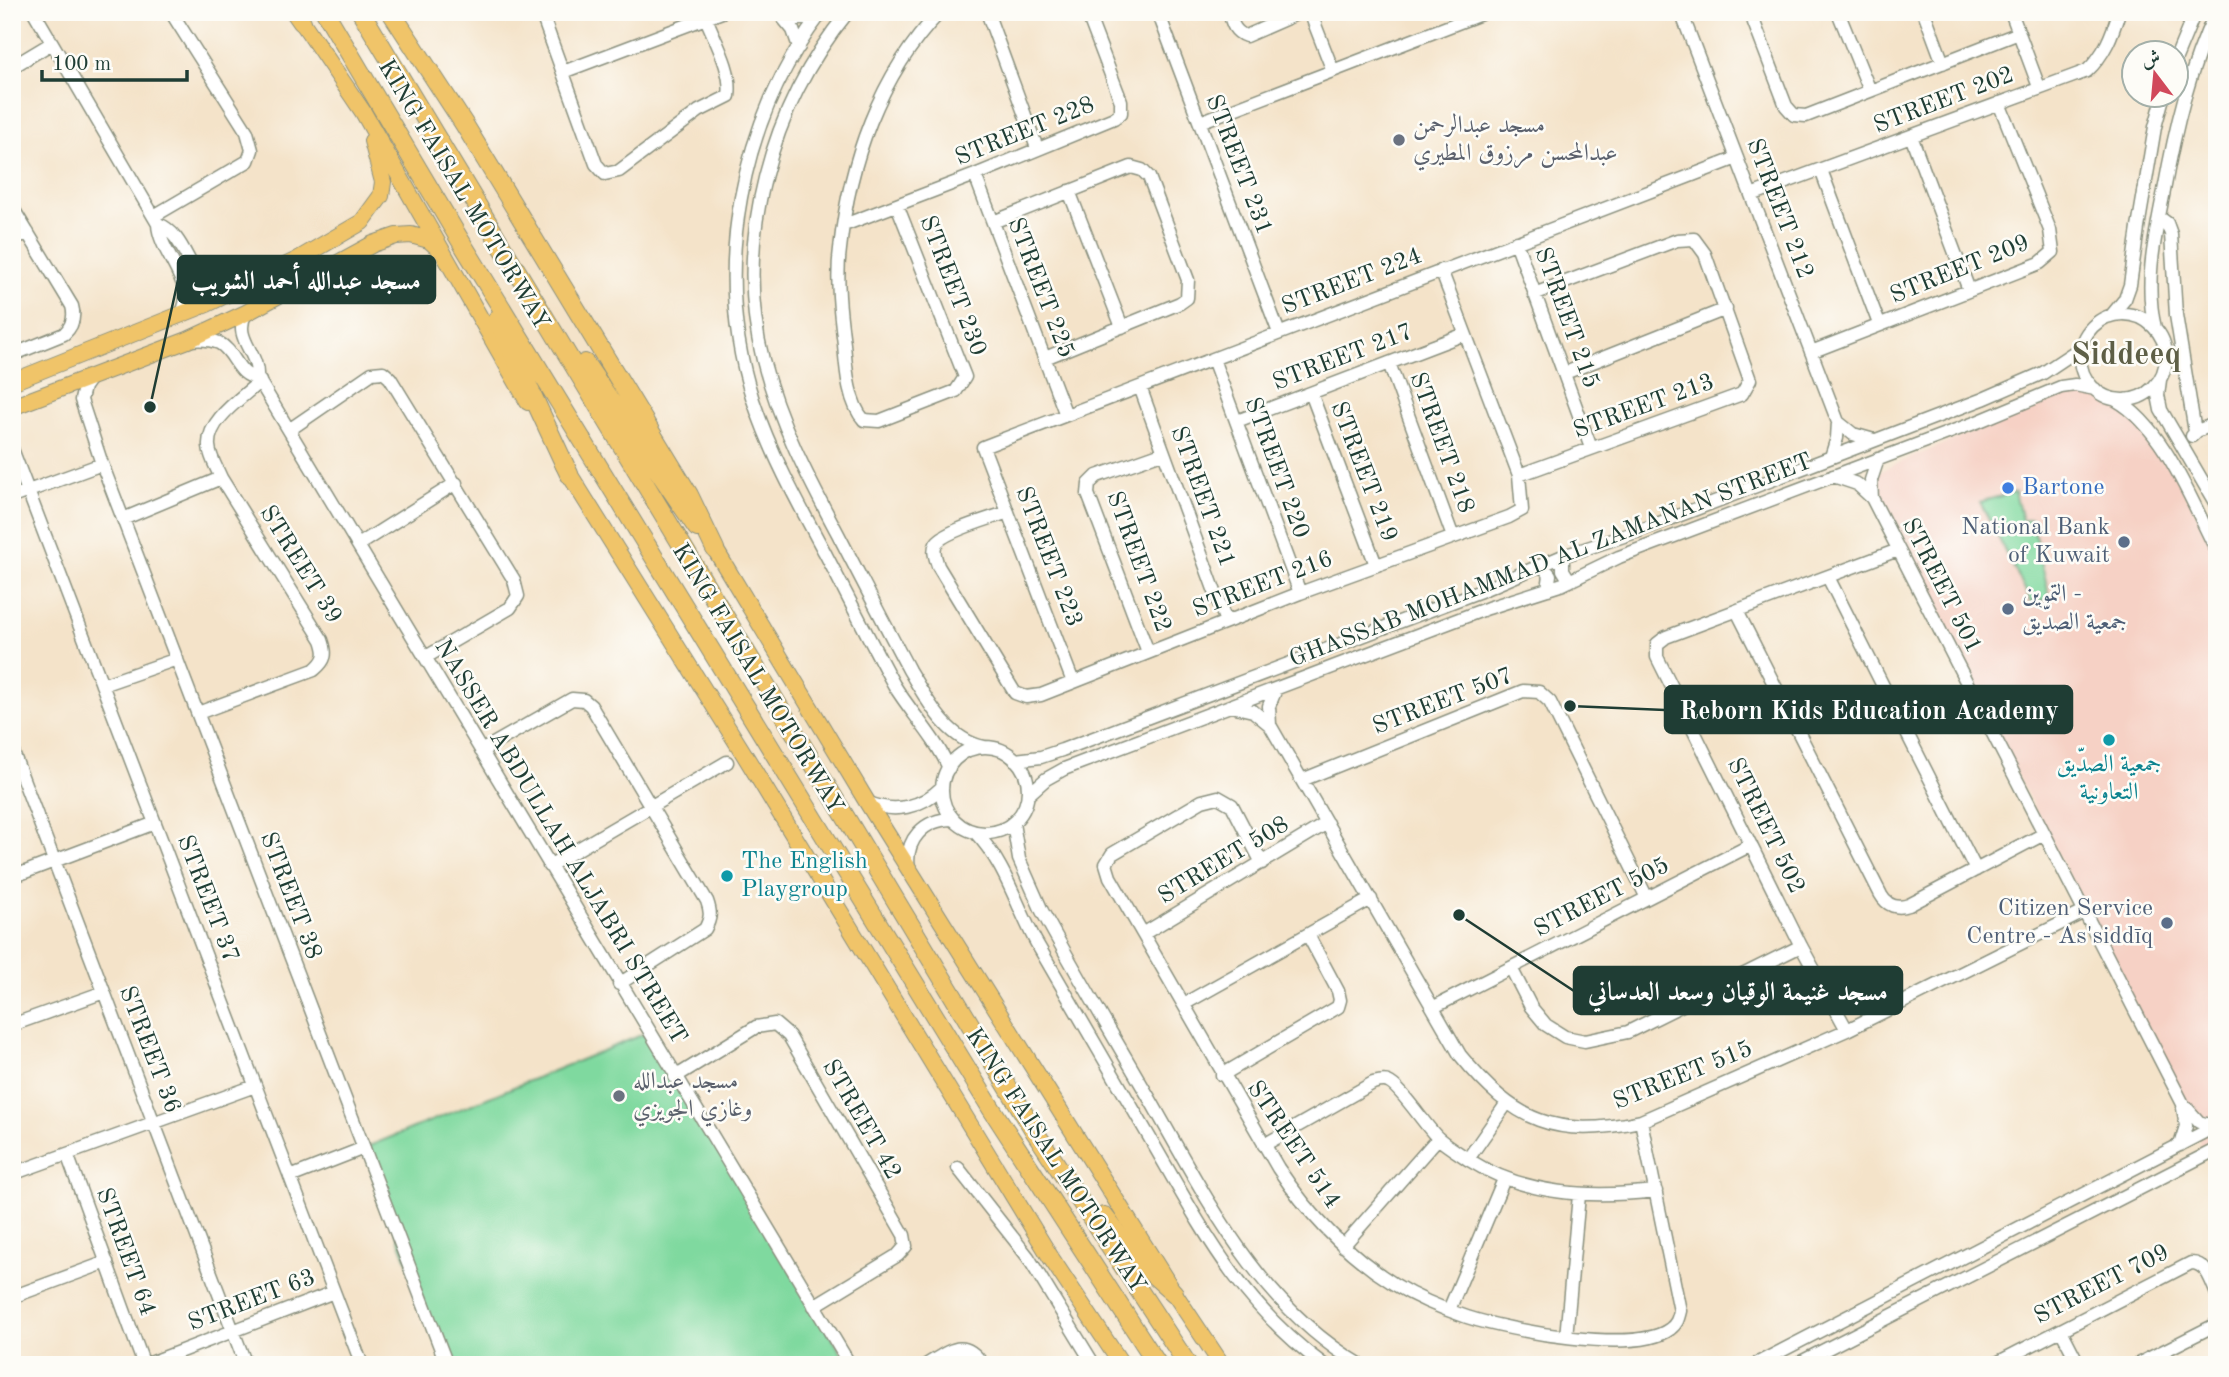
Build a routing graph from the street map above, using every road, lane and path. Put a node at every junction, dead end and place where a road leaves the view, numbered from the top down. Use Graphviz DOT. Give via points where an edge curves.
graph roads {
  1 [pos="34,12"];
  2 [pos="170,12"];
  3 [pos="325,12"];
  4 [pos="361,12"];
  5 [pos="391,12"];
  6 [pos="541,12"];
  7 [pos="722,12"];
  8 [pos="848,12"];
  9 [pos="940,12"];
  10 [pos="987,12"];
  11 [pos="1087,12"];
  12 [pos="1158,12"];
  13 [pos="1229,12"];
  14 [pos="1301,12"];
  15 [pos="1310,12"];
  16 [pos="1486,12"];
  17 [pos="1681,12"];
  18 [pos="1750,12"];
  19 [pos="1839,12"];
  20 [pos="1924,12"];
  21 [pos="2011,12"];
  22 [pos="2119,12"];
  23 [pos="2195,12"];
  24 [pos="2216,12"];
  25 [pos="781,14"];
  26 [pos="821,14"];
  27 [pos="298,15"];
  28 [pos="706,18"];
  29 [pos="2019,33"];
  30 [pos="2184,38"];
  31 [pos="52,43"];
  32 [pos="799,47"];
  33 [pos="1943,63"];
  34 [pos="12,67"];
  35 [pos="1333,71"];
  36 [pos="563,72"];
  37 [pos="2039,87"];
  38 [pos="1870,91"];
  39 [pos="1999,103"];
  40 [pos="2160,108"];
  41 [pos="363,112"];
  42 [pos="1200,122"];
  43 [pos="1911,136"];
  44 [pos="1037,148"];
  45 [pos="1737,158"];
  46 [pos="1821,170"];
  47 [pos="975,175"];
  48 [pos="1069,191"];
  49 [pos="1751,195"];
  50 [pos="897,205"];
  51 [pos="12,206"];
  52 [pos="2158,217"];
  53 [pos="156,220"];
  54 [pos="993,222"];
  55 [pos="844,225"];
  56 [pos="28,233"];
  57 [pos="12,239"];
  58 [pos="460,240"];
  59 [pos="1516,242"];
  60 [pos="443,253"];
  61 [pos="297,260"];
  62 [pos="1441,270"];
  63 [pos="522,279"];
  64 [pos="307,281"];
  65 [pos="1969,290"];
  66 [pos="228,293"];
  67 [pos="1534,294"];
  68 [pos="1726,310"];
  69 [pos="246,313"];
  70 [pos="179,316"];
  71 [pos="2111,316"];
  72 [pos="1879,324"];
  73 [pos="1122,327"];
  74 [pos="2155,328"];
  75 [pos="1279,333"];
  76 [pos="1465,334"];
  77 [pos="188,340"];
  78 [pos="2081,347"];
  79 [pos="1811,352"];
  80 [pos="12,355"];
  81 [pos="1045,358"];
  82 [pos="1213,359"];
  83 [pos="1389,363"];
  84 [pos="1565,373"];
  85 [pos="91,377"];
  86 [pos="258,379"];
  87 [pos="2160,380"];
  88 [pos="12,382"];
  89 [pos="1140,387"];
  90 [pos="2095,389"];
  91 [pos="1311,393"];
  92 [pos="2115,399"];
  93 [pos="12,407"];
  94 [pos="1066,415"];
  95 [pos="1237,421"];
  96 [pos="1838,422"];
  97 [pos="2217,423"];
  98 [pos="289,430"];
  99 [pos="2195,432"];
  100 [pos="1875,440"];
  101 [pos="983,447"];
  102 [pos="1591,448"];
  103 [pos="2185,448"];
  104 [pos="12,449"];
  105 [pos="1163,453"];
  106 [pos="1831,457"];
  107 [pos="1878,459"];
  108 [pos="102,464"];
  109 [pos="569,474"];
  110 [pos="1519,475"];
  111 [pos="1833,476"];
  112 [pos="221,478"];
  113 [pos="456,484"];
  114 [pos="28,491"];
  115 [pos="12,497"];
  116 [pos="1872,498"];
  117 [pos="2217,506"];
  118 [pos="1008,512"];
  119 [pos="123,519"];
  120 [pos="1453,537"];
  121 [pos="358,545"];
  122 [pos="715,549"];
  123 [pos="1898,550"];
  124 [pos="2217,551"];
  125 [pos="1563,556"];
  126 [pos="1376,565"];
  127 [pos="1542,565"];
  128 [pos="1828,577"];
  129 [pos="1570,580"];
  130 [pos="1548,589"];
  131 [pos="1300,593"];
  132 [pos="1737,611"];
  133 [pos="1226,622"];
  134 [pos="1148,652"];
  135 [pos="426,657"];
  136 [pos="177,659"];
  137 [pos="1073,682"];
  138 [pos="102,685"];
  139 [pos="1276,689"];
  140 [pos="1231,706"];
  141 [pos="198,713"];
  142 [pos="1270,725"];
  143 [pos="984,747"];
  144 [pos="12,750"];
  145 [pos="481,751"];
  146 [pos="1016,760"];
  147 [pos="727,762"];
  148 [pos="949,768"];
  149 [pos="1302,780"];
  150 [pos="942,787"];
  151 [pos="1028,795"];
  152 [pos="867,802"];
  153 [pos="651,806"];
  154 [pos="953,819"];
  155 [pos="155,823"];
  156 [pos="1013,823"];
  157 [pos="1327,823"];
  158 [pos="975,832"];
  159 [pos="2044,834"];
  160 [pos="1751,845"];
  161 [pos="54,861"];
  162 [pos="1262,863"];
  163 [pos="549,866"];
  164 [pos="909,870"];
  165 [pos="1976,870"];
  166 [pos="12,877"];
  167 [pos="1647,898"];
  168 [pos="1371,899"];
  169 [pos="2084,912"];
  170 [pos="1143,934"];
  171 [pos="1308,935"];
  172 [pos="1801,946"];
  173 [pos="1511,968"];
  174 [pos="619,984"];
  175 [pos="104,992"];
  176 [pos="1184,1004"];
  177 [pos="1434,1007"];
  178 [pos="12,1025"];
  179 [pos="1847,1030"];
  180 [pos="1222,1075"];
  181 [pos="675,1077"];
  182 [pos="255,1086"];
  183 [pos="1507,1103"];
  184 [pos="2183,1104"];
  185 [pos="1641,1121"];
  186 [pos="154,1123"];
  187 [pos="2216,1126"];
  188 [pos="1035,1132"];
  189 [pos="1438,1138"];
  190 [pos="1150,1139"];
  191 [pos="1264,1145"];
  192 [pos="2180,1145"];
  193 [pos="364,1149"];
  194 [pos="2217,1149"];
  195 [pos="67,1154"];
  196 [pos="2210,1157"];
  197 [pos="1468,1159"];
  198 [pos="958,1168"];
  199 [pos="12,1174"];
  200 [pos="290,1177"];
  201 [pos="1504,1179"];
  202 [pos="1200,1186"];
  203 [pos="1656,1191"];
  204 [pos="1579,1195"];
  205 [pos="2011,1233"];
  206 [pos="1343,1246"];
  207 [pos="2024,1247"];
  208 [pos="107,1262"];
  209 [pos="1939,1290"];
  210 [pos="334,1292"];
  211 [pos="1174,1293"];
  212 [pos="2217,1294"];
  213 [pos="12,1297"];
  214 [pos="814,1306"];
  215 [pos="1449,1310"];
  216 [pos="2217,1324"];
  217 [pos="233,1330"];
  218 [pos="2061,1330"];
  219 [pos="1566,1337"];
  220 [pos="145,1365"];
  221 [pos="246,1365"];
  222 [pos="362,1365"];
  223 [pos="447,1365"];
  224 [pos="850,1365"];
  225 [pos="926,1365"];
  226 [pos="983,1365"];
  227 [pos="1094,1365"];
  228 [pos="1122,1365"];
  229 [pos="1158,1365"];
  230 [pos="1188,1365"];
  231 [pos="1222,1365"];
  232 [pos="1324,1365"];
  233 [pos="1361,1365"];
  234 [pos="1754,1365"];
  235 [pos="1795,1365"];
  236 [pos="1993,1365"];
  237 [pos="2079,1365"];
  238 [pos="2136,1365"];
  1 -- 31 [label="street"];
  2 -- 53 [label="street" via="247,132 252,150 248,160"];
  3 -- 58 [label="highway, KING FAISAL MOTORWAY"];
  4 -- 63 [label="highway, KING FAISAL MOTORWAY"];
  5 -- 122 [label="highway" via="689,495"];
  6 -- 36 [label="street"];
  7 -- 28 [label="street"];
  8 -- 143 [label="street" via="796,93 766,174 754,257 763,357 778,409 802,465 909,670 952,731 964,741"];
  9 -- 55 [label="street, STREET 230" via="919,33 879,98 856,164"];
  10 -- 44 [label="street"];
  11 -- 44 [label="street, STREET 228" via="1121,101 1121,113"];
  12 -- 42 [label="street, STREET 231"];
  13 -- 14 [label="street" via="1234,27 1246,36"];
  15 -- 35 [label="street"];
  16 -- 35 [label="street"];
  17 -- 45 [label="street, STREET 212"];
  18 -- 38 [label="street" via="1786,106 1794,115 1806,116"];
  19 -- 38 [label="street"];
  20 -- 33 [label="street"];
  21 -- 29 [label="street"];
  22 -- 37 [label="street, STREET 202" via="2100,60 2087,71"];
  23 -- 30 [label="street"];
  24 -- 52 [label="street" via="2183,100"];
  25 -- 26 [label="street" via="798,19"];
  25 -- 32 [label="street"];
  26 -- 32 [label="street"];
  27 -- 41 [label="main road, KING FAISAL MOTORWAY"];
  28 -- 36 [label="street"];
  28 -- 36 [label="street" via="728,75 729,96 699,111 619,172 605,174 596,164"];
  29 -- 33 [label="street"];
  29 -- 37 [label="street"];
  31 -- 34 [label="street"];
  31 -- 53 [label="street"];
  32 -- 148 [label="street" via="765,115 743,185 735,280 743,360 760,419 790,488 894,685 936,742"];
  33 -- 38 [label="street"];
  35 -- 42 [label="street"];
  37 -- 39 [label="street, STREET 202"];
  39 -- 43 [label="street, STREET 202"];
  39 -- 65 [label="street, STREET 209" via="2050,230 2053,252 2040,263"];
  40 -- 71 [label="street" via="2130,285"];
  41 -- 60 [label="main road, KING FAISAL MOTORWAY"];
  41 -- 61 [label="main road" via="383,181 381,196 362,222"];
  42 -- 75 [label="street, STREET 231"];
  43 -- 46 [label="street, STREET 202"];
  43 -- 65 [label="street"];
  44 -- 47 [label="street, STREET 228"];
  45 -- 49 [label="street, STREET 212"];
  45 -- 59 [label="street, STREET 224"];
  46 -- 49 [label="street, STREET 202"];
  46 -- 72 [label="street"];
  47 -- 50 [label="street, STREET 228"];
  47 -- 54 [label="street, STREET 225"];
  48 -- 54 [label="street"];
  48 -- 73 [label="street"];
  48 -- 73 [label="street" via="1131,167 1149,177 1188,281 1187,298"];
  49 -- 79 [label="street, STREET 212"];
  50 -- 55 [label="street, STREET 228"];
  50 -- 55 [label="street, STREET 230" via="965,377 956,391 879,421 864,420 859,414 845,359 839,302"];
  51 -- 56 [label="street"];
  52 -- 74 [label="street" via="2150,281"];
  52 -- 99 [label="street" via="2167,223 2171,234 2176,315"];
  53 -- 66 [label="street" via="170,231 205,285"];
  53 -- 70 [label="street" via="160,239 187,294"];
  54 -- 81 [label="street, STREET 225"];
  56 -- 57 [label="street"];
  56 -- 80 [label="street" via="74,314 64,334"];
  58 -- 109 [label="highway"];
  58 -- 229 [label="highway, KING FAISAL MOTORWAY" via="990,1108"];
  59 -- 62 [label="street, STREET 224"];
  59 -- 67 [label="street, STREET 215"];
  60 -- 64 [label="main road" via="429,240 396,236"];
  60 -- 109 [label="main road, KING FAISAL MOTORWAY"];
  61 -- 64 [label="main road" via="310,269"];
  61 -- 66 [label="main road"];
  62 -- 75 [label="street, STREET 224"];
  62 -- 76 [label="street, STREET 216"];
  63 -- 122 [label="highway" via="550,312 678,502"];
  63 -- 188 [label="highway, KING FAISAL MOTORWAY"];
  64 -- 69 [label="main road"];
  65 -- 72 [label="street, STREET 209"];
  66 -- 70 [label="main road"];
  67 -- 68 [label="street, STREET 213" via="1677,240 1694,239 1705,254"];
  67 -- 84 [label="street, STREET 215"];
  68 -- 84 [label="street"];
  68 -- 102 [label="street, STREET 213" via="1750,380 1742,394"];
  69 -- 77 [label="main road"];
  69 -- 86 [label="street, NASSER ABDULLAH ALJABRI STREET" via="241,334 256,361"];
  70 -- 88 [label="main road"];
  71 -- 74 [label="street" via="2135,316"];
  71 -- 78 [label="street" via="2090,330"];
  72 -- 79 [label="street, STREET 209"];
  73 -- 81 [label="street"];
  74 -- 87 [label="street" via="2166,354"];
  75 -- 82 [label="street, STREET 224"];
  76 -- 83 [label="street, STREET 217"];
  76 -- 110 [label="street, STREET 216"];
  77 -- 85 [label="main road"];
  77 -- 86 [label="street, NASSER ABDULLAH ALJABRI STREET" via="219,343 245,374"];
  78 -- 90 [label="street" via="2082,370"];
  78 -- 100 [label="street, GHASSAB MOHAMMAD AL ZAMANAN STREET" via="2015,386"];
  79 -- 96 [label="street, STREET 212"];
  81 -- 94 [label="street, STREET 225"];
  82 -- 89 [label="street, STREET 224"];
  82 -- 95 [label="street, STREET 220"];
  83 -- 91 [label="street, STREET 217"];
  83 -- 120 [label="street, STREET 218"];
  84 -- 102 [label="street, STREET 215"];
  85 -- 93 [label="main road"];
  85 -- 108 [label="street, STREET 38" via="81,400"];
  86 -- 98 [label="street, NASSER ABDULLAH ALJABRI STREET"];
  86 -- 112 [label="street, STREET 39" via="210,435 210,454"];
  87 -- 92 [label="street" via="2141,397"];
  87 -- 103 [label="street" via="2161,410"];
  89 -- 94 [label="street, STREET 224"];
  89 -- 105 [label="street, STREET 221"];
  90 -- 92 [label="street"];
  90 -- 107 [label="street, GHASSAB MOHAMMAD AL ZAMANAN STREET" via="2061,387"];
  91 -- 95 [label="street, STREET 217"];
  91 -- 126 [label="street, STREET 219"];
  92 -- 124 [label="street" via="2147,426"];
  94 -- 101 [label="street, STREET 224"];
  95 -- 131 [label="street, STREET 220"];
  96 -- 100 [label="street" via="1853,434"];
  96 -- 106 [label="street"];
  97 -- 99 [label="street"];
  98 -- 113 [label="street" via="372,373 383,372"];
  98 -- 121 [label="street, NASSER ABDULLAH ALJABRI STREET"];
  99 -- 103 [label="street"];
  100 -- 106 [label="street, GHASSAB MOHAMMAD AL ZAMANAN STREET"];
  101 -- 118 [label="street, STREET 223"];
  102 -- 110 [label="street, STREET 213"];
  103 -- 117 [label="street"];
  104 -- 114 [label="street, STREET 37"];
  105 -- 133 [label="street, STREET 221"];
  105 -- 134 [label="street, STREET 222" via="1097,477 1089,484 1088,494"];
  106 -- 125 [label="street, GHASSAB MOHAMMAD AL ZAMANAN STREET"];
  107 -- 111 [label="street, GHASSAB MOHAMMAD AL ZAMANAN STREET"];
  107 -- 116 [label="street, STREET 501" via="1871,480"];
  108 -- 114 [label="street"];
  108 -- 119 [label="street, STREET 38"];
  109 -- 228 [label="main road, KING FAISAL MOTORWAY" via="1051,1258"];
  110 -- 120 [label="street, STREET 216" via="1522,510"];
  111 -- 116 [label="street, STREET 501" via="1857,484"];
  111 -- 129 [label="street, GHASSAB MOHAMMAD AL ZAMANAN STREET"];
  112 -- 119 [label="street"];
  112 -- 141 [label="street, STREET 39" via="322,639 326,653 314,670"];
  113 -- 121 [label="street"];
  113 -- 135 [label="street" via="514,580 518,596 510,608"];
  114 -- 115 [label="street"];
  114 -- 138 [label="street, STREET 37"];
  116 -- 123 [label="street, STREET 501"];
  118 -- 137 [label="street, STREET 223"];
  118 -- 137 [label="street, STREET 216" via="946,536 936,543 934,553 1015,693 1041,695"];
  119 -- 136 [label="street, STREET 38"];
  120 -- 126 [label="street, STREET 216"];
  121 -- 135 [label="street, NASSER ABDULLAH ALJABRI STREET"];
  122 -- 152 [label="main road, KING FAISAL MOTORWAY"];
  123 -- 128 [label="street, STREET 502"];
  123 -- 159 [label="street, STREET 501"];
  125 -- 127 [label="street, GHASSAB MOHAMMAD AL ZAMANAN STREET"];
  125 -- 129 [label="street" via="1563,570"];
  126 -- 131 [label="street, STREET 216"];
  127 -- 130 [label="street" via="1550,575"];
  127 -- 146 [label="street, GHASSAB MOHAMMAD AL ZAMANAN STREET" via="1052,754"];
  128 -- 132 [label="street, STREET 502"];
  128 -- 165 [label="street"];
  129 -- 130 [label="street, GHASSAB MOHAMMAD AL ZAMANAN STREET"];
  130 -- 139 [label="street, GHASSAB MOHAMMAD AL ZAMANAN STREET"];
  131 -- 133 [label="street, STREET 216"];
  132 -- 160 [label="street, STREET 502" via="1666,637 1657,644 1657,657"];
  132 -- 165 [label="street" via="1884,900 1903,906"];
  133 -- 134 [label="street, STREET 216"];
  134 -- 137 [label="street, STREET 216"];
  135 -- 145 [label="street, NASSER ABDULLAH ALJABRI STREET"];
  136 -- 138 [label="street"];
  136 -- 141 [label="street, STREET 38"];
  138 -- 155 [label="street, STREET 37"];
  139 -- 140 [label="street, GHASSAB MOHAMMAD AL ZAMANAN STREET"];
  139 -- 142 [label="street" via="1269,706"];
  140 -- 142 [label="street" via="1253,711"];
  140 -- 151 [label="street, GHASSAB MOHAMMAD AL ZAMANAN STREET" via="1063,769"];
  141 -- 193 [label="street, STREET 38"];
  142 -- 149 [label="street, STREET 515"];
  143 -- 146 [label="street"];
  143 -- 148 [label="street" via="960,755"];
  144 -- 161 [label="street, STREET 36"];
  145 -- 153 [label="street" via="572,699 584,700"];
  145 -- 163 [label="street, NASSER ABDULLAH ALJABRI STREET"];
  146 -- 151 [label="street" via="1026,776"];
  147 -- 153 [label="street"];
  148 -- 150 [label="street"];
  149 -- 157 [label="street, STREET 515"];
  149 -- 167 [label="street, STREET 507" via="1523,691 1539,692 1550,702"];
  150 -- 152 [label="street" via="907,808 890,809"];
  150 -- 154 [label="street" via="944,804"];
  151 -- 156 [label="street"];
  152 -- 164 [label="main road, KING FAISAL MOTORWAY"];
  153 -- 163 [label="street"];
  153 -- 174 [label="street" via="707,901 710,920 705,929"];
  154 -- 158 [label="street"];
  154 -- 164 [label="street" via="932,822 915,836"];
  155 -- 161 [label="street"];
  155 -- 182 [label="street, STREET 37"];
  156 -- 158 [label="street" via="995,832"];
  156 -- 202 [label="street" via="1019,859 1042,911"];
  157 -- 162 [label="street, STREET 508"];
  157 -- 168 [label="street, STREET 515"];
  158 -- 190 [label="street" via="994,854 1030,932"];
  159 -- 165 [label="street"];
  159 -- 169 [label="street, STREET 501"];
  160 -- 167 [label="street, STREET 505"];
  160 -- 172 [label="street, STREET 502"];
  161 -- 166 [label="street"];
  161 -- 175 [label="street, STREET 36"];
  162 -- 170 [label="street, STREET 508"];
  162 -- 170 [label="street, STREET 514" via="1232,804 1218,797 1112,853 1106,864 1110,877"];
  163 -- 174 [label="street, NASSER ABDULLAH ALJABRI STREET"];
  164 -- 211 [label="main road, KING FAISAL MOTORWAY"];
  167 -- 173 [label="street, STREET 505"];
  168 -- 171 [label="street"];
  168 -- 177 [label="street, STREET 515"];
  169 -- 179 [label="street, STREET 515"];
  169 -- 184 [label="street, STREET 501"];
  170 -- 176 [label="street, STREET 514"];
  171 -- 176 [label="street"];
  171 -- 180 [label="street" via="1338,991 1338,1007"];
  172 -- 173 [label="street" via="1628,1032 1585,1041 1564,1037 1546,1024 1531,1007"];
  172 -- 179 [label="street, STREET 502"];
  173 -- 177 [label="street, STREET 505"];
  174 -- 181 [label="street, NASSER ABDULLAH ALJABRI STREET"];
  175 -- 178 [label="street"];
  175 -- 186 [label="street, STREET 36"];
  176 -- 180 [label="street, STREET 514"];
  177 -- 183 [label="street, STREET 515" via="1460,1055"];
  179 -- 185 [label="street, STREET 515"];
  180 -- 191 [label="street, STREET 514"];
  181 -- 214 [label="street, NASSER ABDULLAH ALJABRI STREET"];
  181 -- 214 [label="street, STREET 42" via="756,1027 775,1024 789,1036 904,1235 906,1246"];
  182 -- 186 [label="street"];
  182 -- 200 [label="street, STREET 37"];
  183 -- 185 [label="street, STREET 515" via="1564,1128 1608,1128"];
  183 -- 197 [label="street"];
  184 -- 187 [label="street, STREET 501" via="2199,1122"];
  184 -- 192 [label="street, STREET 501" via="2186,1126"];
  185 -- 203 [label="street, STREET 514"];
  186 -- 195 [label="street"];
  186 -- 217 [label="street, STREET 36"];
  187 -- 192 [label="street"];
  188 -- 211 [label="highway" via="1062,1156 1128,1249"];
  188 -- 230 [label="highway, KING FAISAL MOTORWAY"];
  189 -- 191 [label="street" via="1395,1086 1382,1081"];
  189 -- 197 [label="street"];
  189 -- 206 [label="street"];
  190 -- 202 [label="street" via="1165,1138"];
  190 -- 232 [label="street" via="1235,1280 1279,1329"];
  191 -- 206 [label="street, STREET 514" via="1295,1195"];
  192 -- 205 [label="street"];
  193 -- 200 [label="street"];
  193 -- 223 [label="street, STREET 38"];
  194 -- 196 [label="street"];
  195 -- 199 [label="street"];
  195 -- 208 [label="street, STREET 64"];
  196 -- 207 [label="street"];
  197 -- 201 [label="street"];
  198 -- 227 [label="street" via="1028,1257"];
  200 -- 210 [label="street, STREET 37"];
  201 -- 204 [label="street"];
  201 -- 215 [label="street"];
  202 -- 233 [label="street" via="1234,1243 1279,1299 1309,1328"];
  203 -- 204 [label="street"];
  203 -- 219 [label="street, STREET 514" via="1680,1311 1677,1322 1658,1336 1635,1340"];
  204 -- 219 [label="street"];
  205 -- 207 [label="street"];
  205 -- 209 [label="street" via="2003,1250 1959,1273"];
  205 -- 234 [label="street"];
  206 -- 215 [label="street, STREET 514" via="1396,1285"];
  207 -- 209 [label="street"];
  208 -- 213 [label="street"];
  208 -- 220 [label="street, STREET 64"];
  209 -- 235 [label="street"];
  210 -- 217 [label="street, STREET 63"];
  210 -- 222 [label="street, STREET 37"];
  211 -- 231 [label="main road, KING FAISAL MOTORWAY"];
  212 -- 218 [label="street, STREET 709" via="2204,1268 2191,1263"];
  214 -- 224 [label="street, NASSER ABDULLAH ALJABRI STREET"];
  215 -- 219 [label="street, STREET 514" via="1518,1330"];
  216 -- 238 [label="street"];
  217 -- 220 [label="street, STREET 63"];
  217 -- 221 [label="street, STREET 36"];
  218 -- 236 [label="street, STREET 709"];
  218 -- 237 [label="street"];
  225 -- 226 [label="street" via="964,1347"];
}
